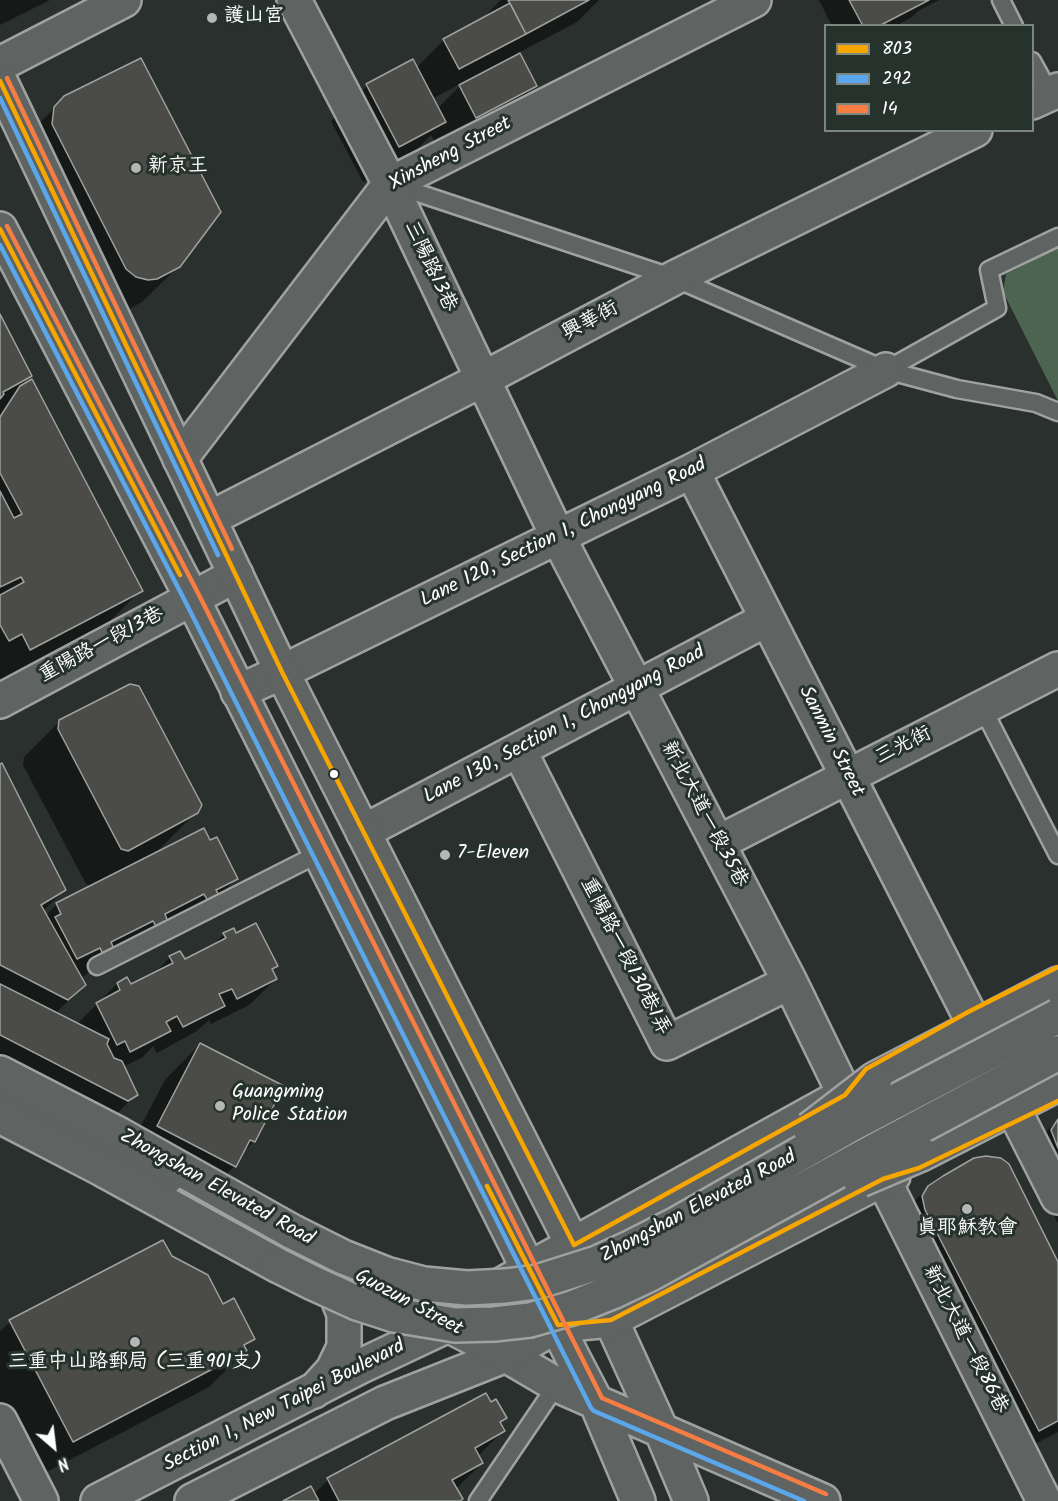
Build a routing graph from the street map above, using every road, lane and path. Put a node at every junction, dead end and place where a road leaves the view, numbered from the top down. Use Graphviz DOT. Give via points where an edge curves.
graph roads {
  1 [pos="124,0"];
  2 [pos="294,0"];
  3 [pos="754,0"];
  4 [pos="1001,0"];
  5 [pos="1013,24"];
  6 [pos="0,64"];
  7 [pos="1034,66"];
  8 [pos="0,81"];
  9 [pos="1047,95"];
  10 [pos="971,132"];
  11 [pos="390,184"];
  12 [pos="1,235"];
  13 [pos="1058,237"];
  14 [pos="674,278"];
  15 [pos="886,370"];
  16 [pos="483,379"];
  17 [pos="1058,412"];
  18 [pos="180,459"];
  19 [pos="692,471"];
  20 [pos="209,519"];
  21 [pos="558,537"];
  22 [pos="236,575"];
  23 [pos="192,598"];
  24 [pos="767,619"];
  25 [pos="1058,669"];
  26 [pos="282,672"];
  27 [pos="636,688"];
  28 [pos="238,692"];
  29 [pos="0,701"];
  30 [pos="982,707"];
  31 [pos="519,750"];
  32 [pos="848,777"];
  33 [pos="363,832"];
  34 [pos="718,843"];
  35 [pos="320,853"];
  36 [pos="1058,855"];
  37 [pos="97,966"];
  38 [pos="1058,967"];
  39 [pos="790,982"];
  40 [pos="1058,984"];
  41 [pos="1058,999"];
  42 [pos="968,1012"];
  43 [pos="1058,1016"];
  44 [pos="1058,1053"];
  45 [pos="1058,1072"];
  46 [pos="0,1073"];
  47 [pos="1058,1084"];
  48 [pos="0,1092"];
  49 [pos="845,1095"];
  50 [pos="1058,1101"];
  51 [pos="0,1116"];
  52 [pos="1019,1120"];
  53 [pos="884,1179"];
  54 [pos="723,1197"];
  55 [pos="1058,1197"];
  56 [pos="574,1245"];
  57 [pos="693,1251"];
  58 [pos="321,1259"];
  59 [pos="529,1269"];
  60 [pos="476,1300"];
  61 [pos="611,1320"];
  62 [pos="558,1325"];
  63 [pos="442,1329"];
  64 [pos="506,1355"];
  65 [pos="565,1373"];
  66 [pos="314,1391"];
  67 [pos="597,1404"];
  68 [pos="0,1421"];
  69 [pos="662,1432"];
  70 [pos="41,1501"];
  71 [pos="98,1501"];
  72 [pos="192,1501"];
  73 [pos="478,1501"];
  74 [pos="638,1501"];
  75 [pos="691,1501"];
  76 [pos="823,1501"];
  77 [pos="1044,1501"];
  1 -- 6 [label="main road"];
  2 -- 11 [label="main road, 三陽路13巷"];
  3 -- 11 [label="main road, Xinsheng Street"];
  4 -- 5 [label="lane"];
  7 -- 9 [label="lane"];
  8 -- 18 [label="main road"];
  10 -- 14 [label="main road, 興華街"];
  11 -- 14 [label="lane"];
  11 -- 16 [label="main road, 三陽路13巷"];
  11 -- 18 [label="main road, Xinsheng Street"];
  12 -- 23 [label="main road"];
  13 -- 15 [label="lane" via="989,270 997,308"];
  14 -- 15 [label="lane"];
  14 -- 16 [label="main road, 興華街"];
  15 -- 17 [label="lane" via="957,389 1036,403"];
  15 -- 19 [label="main road, Lane 120, Section 1, Chongyang Road"];
  16 -- 20 [label="main road, 興華街"];
  16 -- 21 [label="main road, 三陽路13巷"];
  18 -- 20 [label="main road"];
  19 -- 21 [label="main road, Lane 120, Section 1, Chongyang Road"];
  19 -- 24 [label="main road, Sanmin Street"];
  20 -- 22 [label="main road"];
  21 -- 26 [label="main road, Lane 120, Section 1, Chongyang Road"];
  21 -- 27 [label="main road, 新北大道一段35巷"];
  22 -- 23 [label="main road, 重陽路一段13巷"];
  22 -- 26 [label="main road"];
  23 -- 28 [label="main road"];
  23 -- 29 [label="main road, 重陽路一段13巷"];
  24 -- 27 [label="main road, Lane 130, Section 1, Chongyang Road"];
  24 -- 32 [label="main road, Sanmin Street"];
  25 -- 30 [label="main road, 三光街"];
  26 -- 28 [label="main road, Lane 120, Section 1, Chongyang Road"];
  26 -- 33 [label="main road"];
  27 -- 31 [label="main road, Lane 130, Section 1, Chongyang Road"];
  27 -- 34 [label="main road, 新北大道一段35巷"];
  28 -- 35 [label="main road"];
  30 -- 32 [label="main road, 三光街"];
  30 -- 36 [label="lane"];
  31 -- 33 [label="main road, Lane 130, Section 1, Chongyang Road"];
  31 -- 39 [label="main road, 重陽路一段130巷1弄" via="667,1043"];
  32 -- 34 [label="main road, 三光街"];
  32 -- 42 [label="main road, Sanmin Street"];
  33 -- 56 [label="main road"];
  34 -- 39 [label="main road, 新北大道一段35巷"];
  35 -- 37 [label="lane"];
  35 -- 59 [label="main road"];
  38 -- 42 [label="main road, Section 1, New Taipei Boulevard"];
  39 -- 49 [label="main road, 新北大道一段35巷"];
  40 -- 54 [label="main road, bridge" via="874,1078"];
  41 -- 49 [label="main road, Section 1, New Taipei Boulevard" via="878,1090"];
  42 -- 49 [label="main road, Section 1, New Taipei Boulevard" via="866,1069"];
  43 -- 54 [label="main road, Zhongshan Elevated Road, bridge" via="872,1113"];
  44 -- 57 [label="main road, Zhongshan Elevated Road, bridge"];
  45 -- 53 [label="main road" via="911,1148"];
  46 -- 54 [label="main road, Zhongshan Elevated Road, bridge" via="343,1257 424,1284 505,1286 558,1276 632,1247"];
  47 -- 57 [label="main road, bridge" via="921,1154"];
  48 -- 58 [label="main road, Guozun Street"];
  49 -- 53 [label="main road, 新北大道一段86巷"];
  49 -- 56 [label="main road, Section 1, New Taipei Boulevard"];
  50 -- 52 [label="main road"];
  51 -- 57 [label="main road, Zhongshan Elevated Road, bridge" via="313,1283 394,1315 456,1325 530,1320 612,1292"];
  52 -- 53 [label="main road" via="919,1168"];
  52 -- 55 [label="main road"];
  53 -- 61 [label="main road"];
  53 -- 77 [label="main road, 新北大道一段86巷"];
  56 -- 59 [label="main road, Section 1, New Taipei Boulevard"];
  56 -- 61 [label="main road"];
  58 -- 60 [label="main road" via="361,1278 395,1288"];
  58 -- 63 [label="main road, Guozun Street"];
  58 -- 66 [label="main road" via="344,1314 344,1347 333,1370"];
  59 -- 60 [label="main road, Section 1, New Taipei Boulevard"];
  59 -- 62 [label="main road"];
  60 -- 63 [label="main road, Section 1, New Taipei Boulevard"];
  61 -- 62 [label="main road"];
  61 -- 69 [label="main road"];
  62 -- 64 [label="main road"];
  62 -- 65 [label="main road"];
  63 -- 64 [label="main road, Guozun Street"];
  63 -- 66 [label="main road, Section 1, New Taipei Boulevard"];
  64 -- 65 [label="main road, Guozun Street"];
  64 -- 72 [label="main road" via="385,1403"];
  65 -- 67 [label="main road"];
  65 -- 73 [label="lane"];
  66 -- 71 [label="main road, Section 1, New Taipei Boulevard"];
  67 -- 69 [label="main road"];
  67 -- 74 [label="main road"];
  68 -- 70 [label="main road"];
  69 -- 75 [label="main road"];
  69 -- 76 [label="main road"];
}
